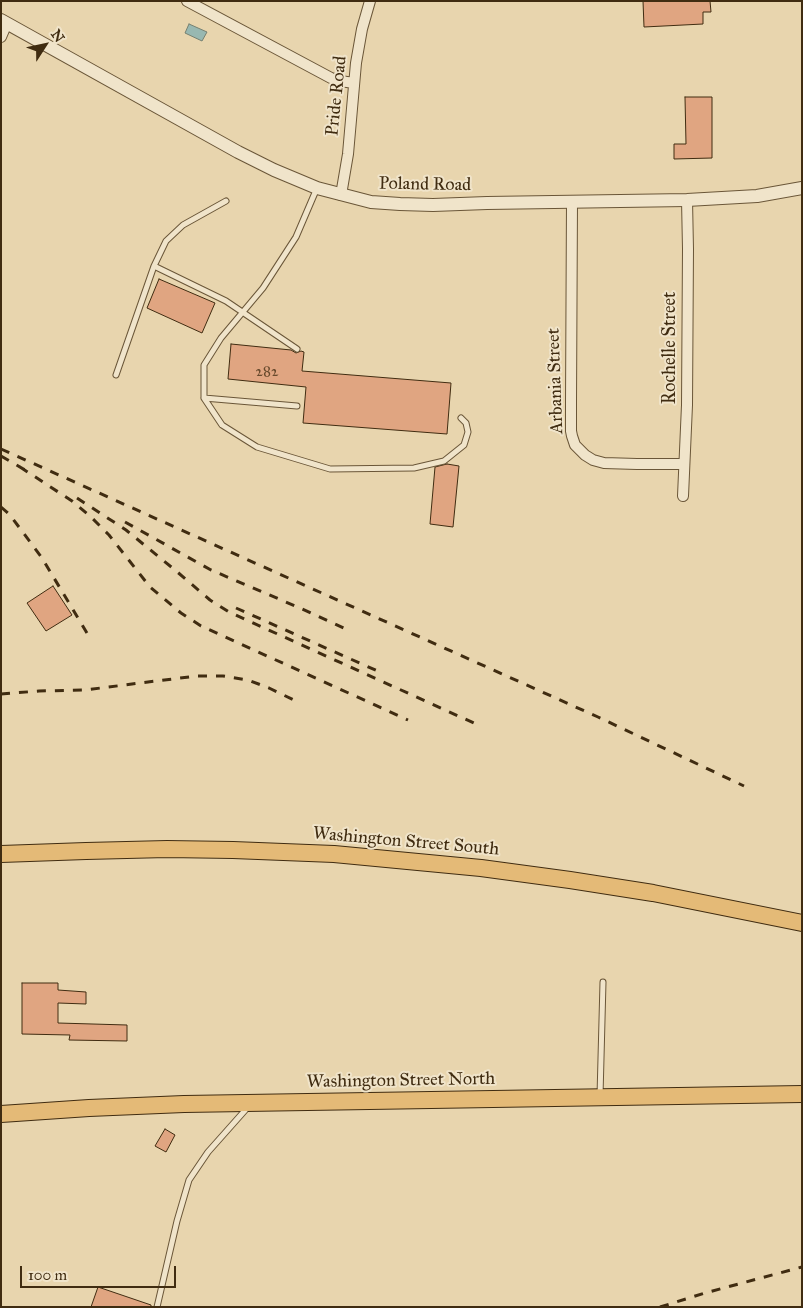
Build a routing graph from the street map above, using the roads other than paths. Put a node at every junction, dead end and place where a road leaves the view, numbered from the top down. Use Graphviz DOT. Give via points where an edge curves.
graph roads {
  1 [pos="186,1"];
  2 [pos="370,1"];
  3 [pos="4,22"];
  4 [pos="1,37"];
  5 [pos="354,83"];
  6 [pos="317,188"];
  7 [pos="802,188"];
  8 [pos="341,195"];
  9 [pos="686,200"];
  10 [pos="226,201"];
  11 [pos="572,202"];
  12 [pos="154,266"];
  13 [pos="243,312"];
  14 [pos="297,349"];
  15 [pos="116,375"];
  16 [pos="204,398"];
  17 [pos="297,406"];
  18 [pos="461,418"];
  19 [pos="684,464"];
  20 [pos="683,496"];
  21 [pos="1,854"];
  22 [pos="802,923"];
  23 [pos="603,982"];
  24 [pos="802,1094"];
  25 [pos="600,1098"];
  26 [pos="252,1103"];
  27 [pos="1,1114"];
  28 [pos="157,1307"];
  1 -- 5 [label="street" via="331,78"];
  2 -- 5 [label="street, Pride Road"];
  3 -- 4 [label="street"];
  3 -- 6 [label="street, Poland Road" via="238,152"];
  5 -- 8 [label="street, Pride Road"];
  6 -- 8 [label="street, Poland Road"];
  6 -- 13 [label="lane" via="296,237"];
  7 -- 9 [label="street, Poland Road" via="756,196"];
  8 -- 11 [label="street, Poland Road" via="371,202 417,205"];
  9 -- 11 [label="street, Poland Road"];
  9 -- 19 [label="street, Rochelle Street" via="687,405"];
  10 -- 12 [label="lane" via="183,225 166,241"];
  11 -- 19 [label="street, Arbania Street" via="572,436 584,455 604,463"];
  12 -- 13 [label="lane"];
  12 -- 15 [label="lane"];
  13 -- 14 [label="lane"];
  13 -- 16 [label="lane" via="204,365"];
  16 -- 17 [label="lane"];
  16 -- 18 [label="lane" via="222,425 257,447 330,469 414,468 444,461 464,445 468,432 466,422"];
  19 -- 20 [label="street, Rochelle Street"];
  21 -- 22 [label="highway, Washington Street South" via="167,849 334,854 570,880 654,893"];
  23 -- 25 [label="lane"];
  24 -- 25 [label="highway, Washington Street North"];
  25 -- 26 [label="highway, Washington Street North"];
  26 -- 27 [label="highway, Washington Street North"];
  26 -- 28 [label="lane" via="208,1152 189,1180"];
}
